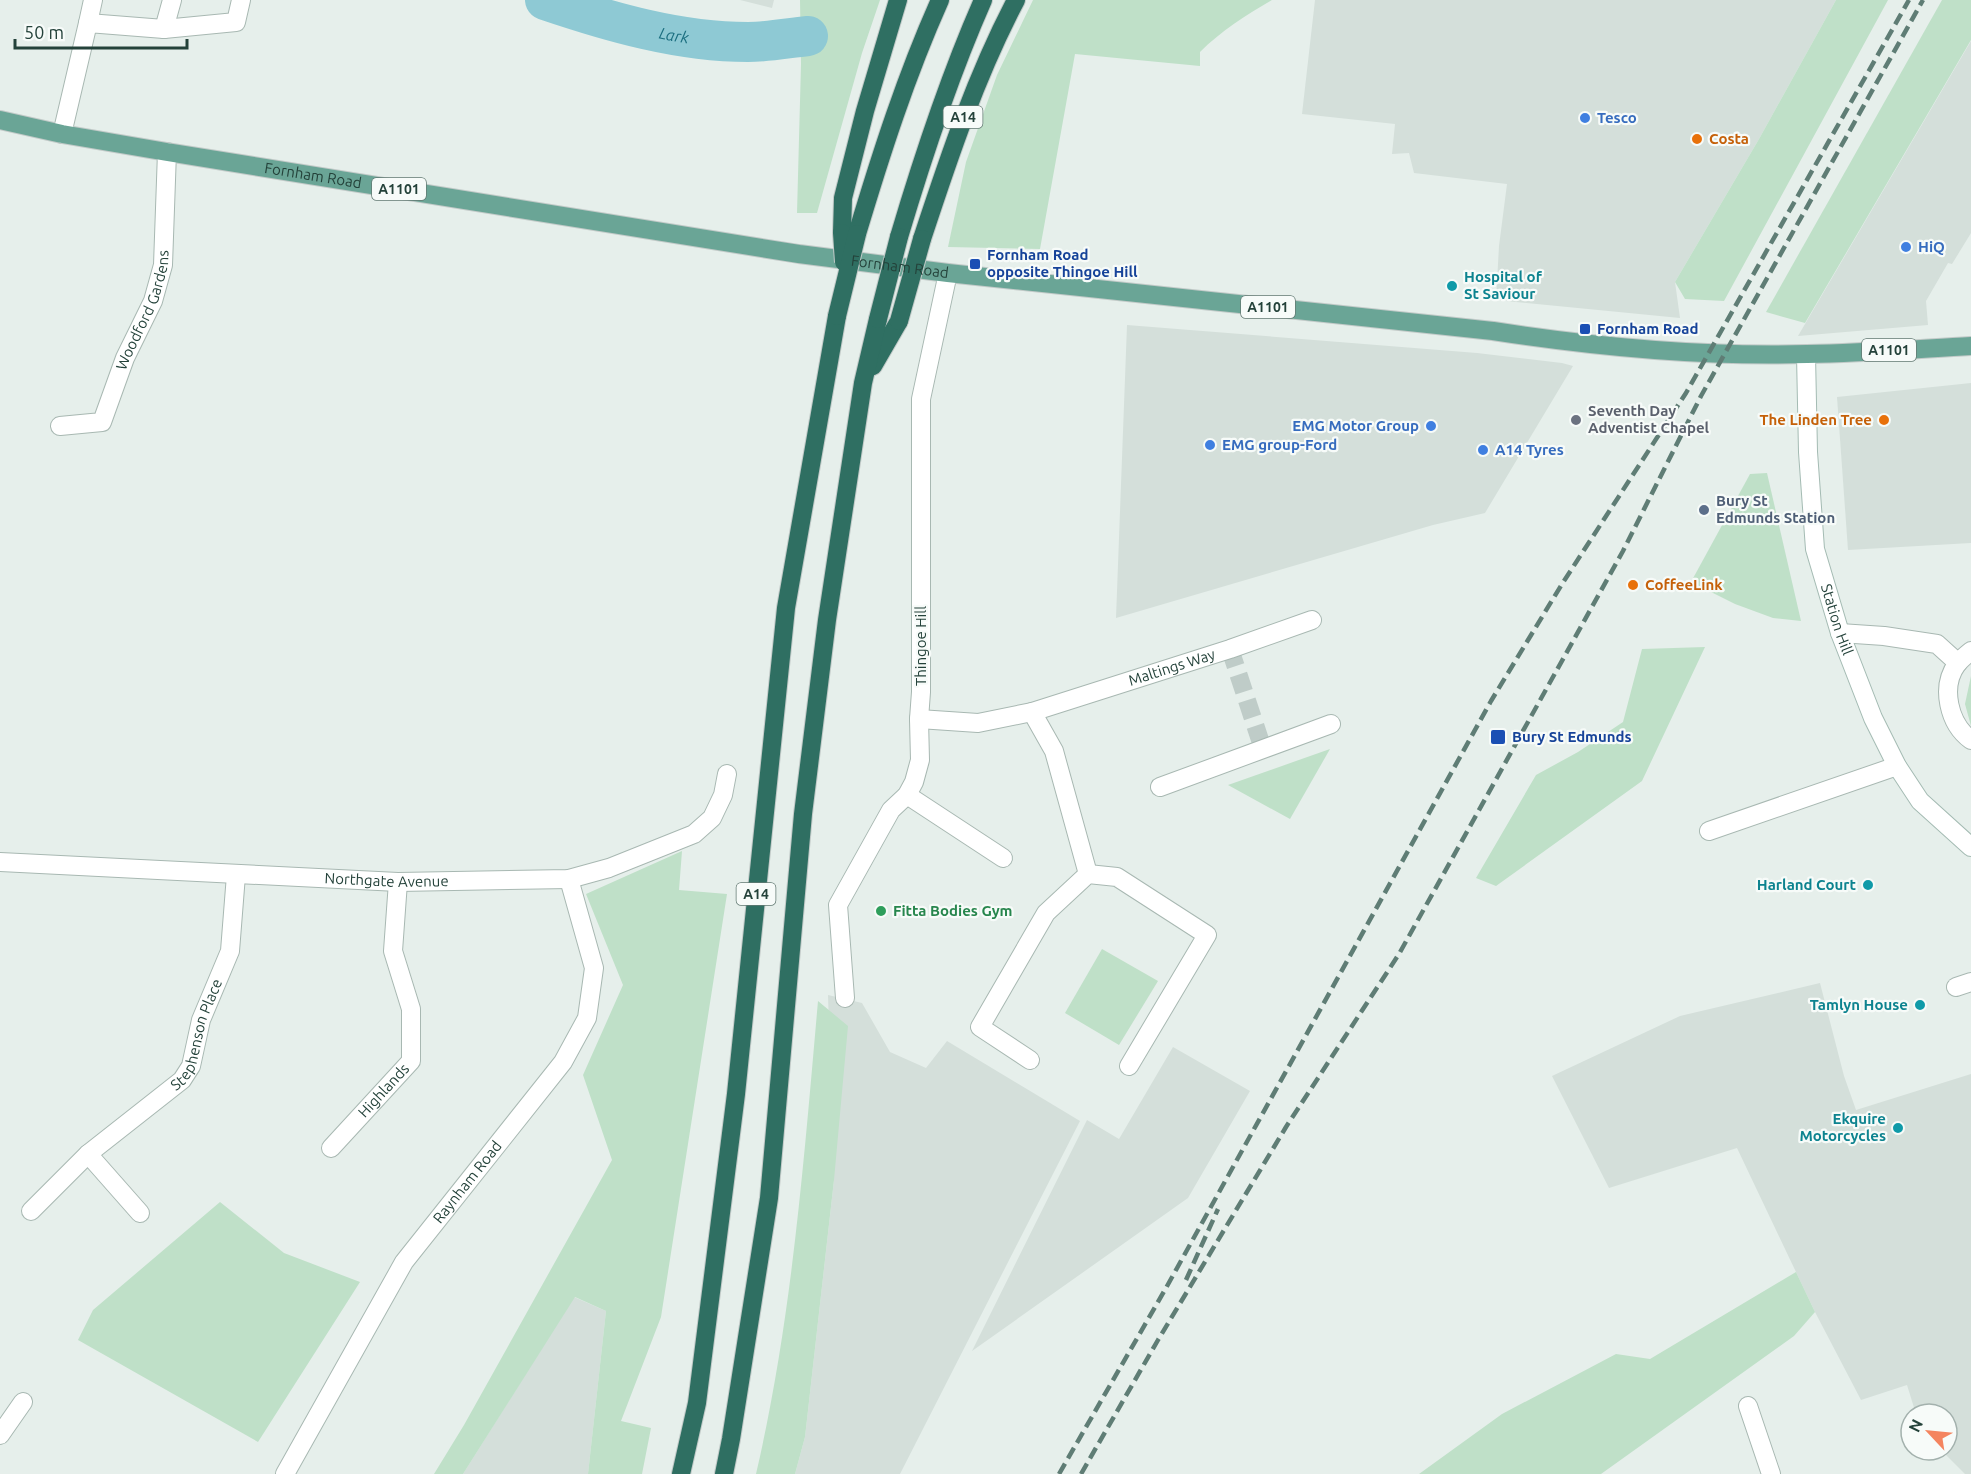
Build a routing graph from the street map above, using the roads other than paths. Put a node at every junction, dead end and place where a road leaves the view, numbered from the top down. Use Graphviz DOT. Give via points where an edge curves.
graph roads {
  1 [pos="93,0"];
  2 [pos="172,0"];
  3 [pos="241,0"];
  4 [pos="898,0"];
  5 [pos="940,0"];
  6 [pos="983,0"];
  7 [pos="1016,0"];
  8 [pos="88,23"];
  9 [pos="164,28"];
  10 [pos="0,120"];
  11 [pos="62,134"];
  12 [pos="167,152"];
  13 [pos="849,233"];
  14 [pos="948,273"];
  15 [pos="1971,346"];
  16 [pos="1806,354"];
  17 [pos="862,383"];
  18 [pos="60,426"];
  19 [pos="1312,620"];
  20 [pos="1840,633"];
  21 [pos="1964,657"];
  22 [pos="1032,712"];
  23 [pos="919,719"];
  24 [pos="1331,724"];
  25 [pos="1971,740"];
  26 [pos="1897,766"];
  27 [pos="727,774"];
  28 [pos="1160,787"];
  29 [pos="907,795"];
  30 [pos="1709,831"];
  31 [pos="1971,847"];
  32 [pos="1003,858"];
  33 [pos="0,862"];
  34 [pos="1088,874"];
  35 [pos="236,875"];
  36 [pos="569,879"];
  37 [pos="398,882"];
  38 [pos="844,998"];
  39 [pos="1030,1060"];
  40 [pos="1129,1066"];
  41 [pos="331,1148"];
  42 [pos="88,1154"];
  43 [pos="31,1211"];
  44 [pos="140,1213"];
  45 [pos="23,1402"];
  46 [pos="1748,1406"];
  47 [pos="0,1435"];
  48 [pos="285,1474"];
  49 [pos="681,1474"];
  50 [pos="724,1474"];
  51 [pos="1771,1474"];
  1 -- 8 [label="street"];
  2 -- 9 [label="street"];
  3 -- 9 [label="street" via="236,22"];
  4 -- 13 [label="highway, A14" via="843,198"];
  5 -- 13 [label="highway, A14"];
  6 -- 17 [label="highway, A14, bridge" via="958,56 922,157"];
  7 -- 17 [label="highway, A14, bridge" via="992,45 954,141 899,321"];
  8 -- 9 [label="street"];
  8 -- 11 [label="street"];
  10 -- 11 [label="main road, Fornham Road / A1101"];
  11 -- 12 [label="main road, Fornham Road / A1101"];
  12 -- 14 [label="main road, Fornham Road / A1101" via="787,252"];
  12 -- 18 [label="street, Woodford Gardens" via="163,265 153,301 125,358 102,422"];
  13 -- 49 [label="highway, A14, bridge" via="845,282 786,608 736,1094 697,1403"];
  14 -- 16 [label="main road, Fornham Road / A1101" via="1493,331 1576,344"];
  14 -- 23 [label="street, Thingoe Hill" via="921,399"];
  15 -- 16 [label="main road, A1101"];
  16 -- 20 [label="street, Station Hill" via="1815,549"];
  17 -- 50 [label="highway, A14" via="803,814 769,1198"];
  19 -- 22 [label="street, Maltings Way"];
  20 -- 21 [label="street" via="1937,644"];
  20 -- 26 [label="street, Station Hill" via="1873,718"];
  21 -- 25 [label="street" via="1951,675 1948,694 1951,713"];
  22 -- 23 [label="street, Maltings Way" via="978,723"];
  22 -- 34 [label="street" via="1054,751"];
  23 -- 29 [label="street, Thingoe Hill" via="920,760"];
  24 -- 28 [label="street"];
  26 -- 30 [label="street"];
  26 -- 31 [label="street, Station Hill" via="1920,801"];
  27 -- 36 [label="street, Northgate Avenue" via="723,795 711,818 694,834 609,868"];
  29 -- 32 [label="street"];
  29 -- 38 [label="street, Thingoe Hill" via="891,810 838,905"];
  33 -- 35 [label="street, Northgate Avenue"];
  34 -- 39 [label="street" via="1046,914 980,1027"];
  34 -- 40 [label="street" via="1117,877 1208,935"];
  35 -- 37 [label="street, Northgate Avenue"];
  35 -- 42 [label="street, Stephenson Place" via="230,951 201,1020 191,1066 182,1080"];
  36 -- 37 [label="street, Northgate Avenue"];
  36 -- 48 [label="street, Raynham Road" via="594,968 587,1018 563,1062 404,1262"];
  37 -- 41 [label="street, Highlands" via="393,951 411,1009 411,1061"];
  42 -- 43 [label="street, Stephenson Place"];
  42 -- 44 [label="street"];
  45 -- 47 [label="street"];
  46 -- 51 [label="street"];
}
